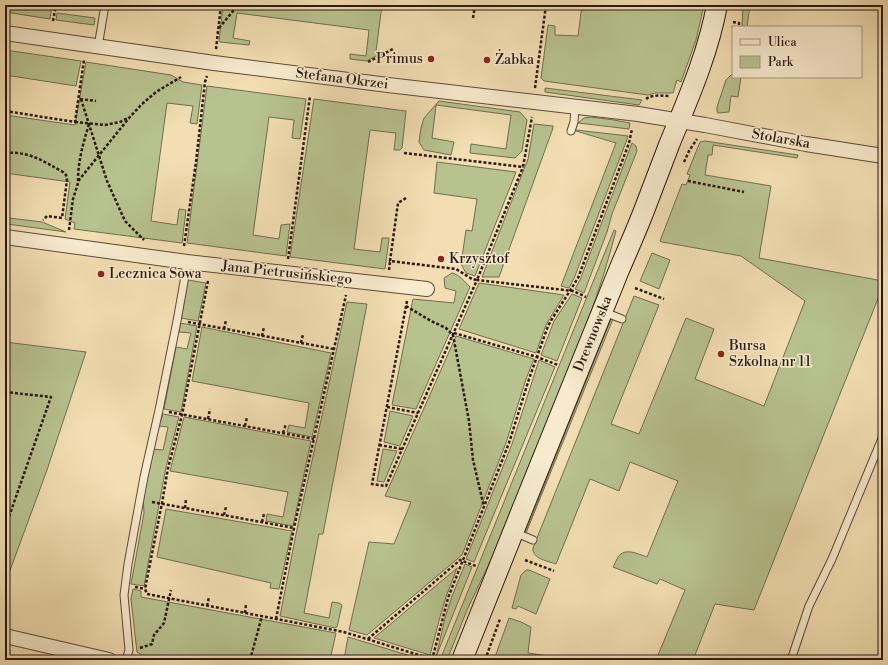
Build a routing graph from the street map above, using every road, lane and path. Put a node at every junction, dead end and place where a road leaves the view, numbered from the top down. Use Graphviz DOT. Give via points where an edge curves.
graph roads {
  1 [pos="56,5"];
  2 [pos="104,5"];
  3 [pos="222,5"];
  4 [pos="238,5"];
  5 [pos="475,5"];
  6 [pos="512,5"];
  7 [pos="717,5"];
  8 [pos="545,6"];
  9 [pos="473,18"];
  10 [pos="53,21"];
  11 [pos="733,22"];
  12 [pos="739,26"];
  13 [pos="218,28"];
  14 [pos="5,33"];
  15 [pos="98,47"];
  16 [pos="393,49"];
  17 [pos="84,59"];
  18 [pos="368,62"];
  19 [pos="214,63"];
  20 [pos="181,77"];
  21 [pos="310,96"];
  22 [pos="80,98"];
  23 [pos="688,100"];
  24 [pos="96,101"];
  25 [pos="534,102"];
  26 [pos="575,107"];
  27 [pos="5,111"];
  28 [pos="638,114"];
  29 [pos="129,118"];
  30 [pos="680,121"];
  31 [pos="75,122"];
  32 [pos="89,124"];
  33 [pos="571,130"];
  34 [pos="5,153"];
  35 [pos="404,153"];
  36 [pos="99,155"];
  37 [pos="883,156"];
  38 [pos="523,167"];
  39 [pos="688,181"];
  40 [pos="78,183"];
  41 [pos="744,192"];
  42 [pos="406,198"];
  43 [pos="8,203"];
  44 [pos="43,220"];
  45 [pos="5,226"];
  46 [pos="70,230"];
  47 [pos="5,237"];
  48 [pos="145,241"];
  49 [pos="184,246"];
  50 [pos="287,259"];
  51 [pos="187,262"];
  52 [pos="349,280"];
  53 [pos="477,280"];
  54 [pos="208,281"];
  55 [pos="410,287"];
  56 [pos="634,288"];
  57 [pos="427,289"];
  58 [pos="570,291"];
  59 [pos="586,297"];
  60 [pos="664,299"];
  61 [pos="406,306"];
  62 [pos="602,311"];
  63 [pos="622,319"];
  64 [pos="226,320"];
  65 [pos="189,322"];
  66 [pos="200,324"];
  67 [pos="264,327"];
  68 [pos="224,329"];
  69 [pos="303,334"];
  70 [pos="453,334"];
  71 [pos="262,336"];
  72 [pos="301,343"];
  73 [pos="334,349"];
  74 [pos="537,357"];
  75 [pos="558,365"];
  76 [pos="5,392"];
  77 [pos="387,407"];
  78 [pos="159,410"];
  79 [pos="210,410"];
  80 [pos="418,413"];
  81 [pos="182,415"];
  82 [pos="247,417"];
  83 [pos="208,419"];
  84 [pos="286,424"];
  85 [pos="245,426"];
  86 [pos="283,434"];
  87 [pos="883,436"];
  88 [pos="314,439"];
  89 [pos="379,445"];
  90 [pos="402,449"];
  91 [pos="139,499"];
  92 [pos="186,499"];
  93 [pos="162,504"];
  94 [pos="226,507"];
  95 [pos="184,508"];
  96 [pos="484,508"];
  97 [pos="264,514"];
  98 [pos="224,515"];
  99 [pos="262,522"];
  100 [pos="5,528"];
  101 [pos="294,528"];
  102 [pos="514,532"];
  103 [pos="533,540"];
  104 [pos="525,560"];
  105 [pos="463,561"];
  106 [pos="476,566"];
  107 [pos="554,571"];
  108 [pos="170,590"];
  109 [pos="209,597"];
  110 [pos="169,598"];
  111 [pos="246,604"];
  112 [pos="207,606"];
  113 [pos="245,613"];
  114 [pos="262,616"];
  115 [pos="276,619"];
  116 [pos="5,636"];
  117 [pos="367,639"];
  118 [pos="128,650"];
  119 [pos="109,660"];
  120 [pos="126,660"];
  121 [pos="250,660"];
  122 [pos="433,660"];
  123 [pos="462,660"];
  124 [pos="791,660"];
  1 -- 10 [label="path"];
  2 -- 15 [label="lane"];
  3 -- 13 [label="path"];
  4 -- 13 [label="path"];
  5 -- 9 [label="path"];
  6 -- 8 [label="path"];
  7 -- 23 [label="main road, Drewnowska" via="706,50"];
  8 -- 25 [label="path"];
  11 -- 12 [label="path" via="739,23"];
  13 -- 19 [label="path"];
  14 -- 15 [label="street, Stefana Okrzei"];
  15 -- 19 [label="street, Stefana Okrzei"];
  16 -- 18 [label="path"];
  17 -- 22 [label="path"];
  19 -- 25 [label="street, Stefana Okrzei"];
  19 -- 49 [label="path" via="205,82"];
  20 -- 29 [label="path" via="156,92"];
  21 -- 50 [label="path"];
  22 -- 24 [label="path"];
  22 -- 31 [label="path"];
  22 -- 32 [label="path"];
  23 -- 28 [label="path" via="673,96 650,96 644,101"];
  23 -- 30 [label="main road, Drewnowska"];
  25 -- 26 [label="street, Stefana Okrzei"];
  25 -- 38 [label="path"];
  26 -- 28 [label="street, Stefana Okrzei"];
  26 -- 33 [label="lane"];
  27 -- 31 [label="path"];
  28 -- 30 [label="street, Stefana Okrzei"];
  28 -- 58 [label="path" via="578,278"];
  29 -- 32 [label="path" via="105,125"];
  29 -- 36 [label="path"];
  30 -- 37 [label="street, Stolarska"];
  30 -- 62 [label="main road, Drewnowska"];
  31 -- 32 [label="path"];
  32 -- 36 [label="path"];
  32 -- 40 [label="path" via="81,150"];
  34 -- 44 [label="path" via="34,156 66,175 62,218 47,216"];
  35 -- 38 [label="path"];
  36 -- 40 [label="path"];
  36 -- 48 [label="path" via="107,181 125,220"];
  38 -- 53 [label="path"];
  39 -- 41 [label="path"];
  40 -- 46 [label="path" via="73,199"];
  42 -- 53 [label="path" via="398,204 390,260 456,269"];
  43 -- 45 [label="path"];
  47 -- 51 [label="street, Jana Pietrusińskiego"];
  51 -- 52 [label="street, Jana Pietrusińskiego"];
  51 -- 78 [label="lane"];
  52 -- 55 [label="street, Jana Pietrusińskiego"];
  52 -- 73 [label="path"];
  53 -- 58 [label="path"];
  53 -- 70 [label="path"];
  54 -- 66 [label="path"];
  55 -- 57 [label="street, Jana Pietrusińskiego"];
  55 -- 61 [label="path"];
  56 -- 60 [label="path"];
  58 -- 59 [label="path"];
  58 -- 74 [label="path" via="552,319"];
  61 -- 70 [label="path"];
  61 -- 77 [label="path"];
  62 -- 63 [label="lane"];
  62 -- 102 [label="main road, Drewnowska"];
  64 -- 68 [label="path"];
  65 -- 66 [label="path"];
  66 -- 68 [label="path"];
  66 -- 81 [label="path"];
  67 -- 71 [label="path"];
  68 -- 71 [label="path"];
  69 -- 72 [label="path"];
  70 -- 74 [label="path"];
  70 -- 80 [label="path"];
  70 -- 96 [label="path" via="469,421 473,460"];
  71 -- 72 [label="path"];
  72 -- 73 [label="path"];
  73 -- 88 [label="path"];
  74 -- 75 [label="path"];
  74 -- 96 [label="path" via="509,444"];
  76 -- 100 [label="path" via="52,397"];
  77 -- 80 [label="path"];
  77 -- 89 [label="path"];
  78 -- 81 [label="path"];
  78 -- 91 [label="lane"];
  79 -- 83 [label="path"];
  80 -- 90 [label="path"];
  81 -- 83 [label="path"];
  81 -- 93 [label="path" via="168,468"];
  82 -- 85 [label="path"];
  83 -- 85 [label="path"];
  84 -- 86 [label="path"];
  85 -- 86 [label="path"];
  86 -- 88 [label="path"];
  87 -- 124 [label="lane" via="832,559 809,606"];
  88 -- 101 [label="path"];
  89 -- 90 [label="path"];
  89 -- 90 [label="path" via="372,484 386,486"];
  91 -- 93 [label="path"];
  91 -- 118 [label="lane" via="124,595"];
  92 -- 95 [label="path"];
  93 -- 95 [label="path"];
  93 -- 110 [label="path" via="146,589 147,594"];
  94 -- 98 [label="path"];
  95 -- 98 [label="path"];
  96 -- 105 [label="path"];
  97 -- 99 [label="path"];
  98 -- 99 [label="path"];
  99 -- 101 [label="path"];
  101 -- 115 [label="path"];
  102 -- 103 [label="lane"];
  102 -- 123 [label="main road, Drewnowska"];
  104 -- 107 [label="path"];
  105 -- 106 [label="path"];
  105 -- 117 [label="path" via="460,560"];
  105 -- 122 [label="path" via="448,598"];
  108 -- 110 [label="path"];
  109 -- 112 [label="path"];
  110 -- 112 [label="path"];
  110 -- 118 [label="path" via="164,623 154,635 152,644 137,650"];
  111 -- 113 [label="path"];
  112 -- 113 [label="path"];
  113 -- 114 [label="path"];
  114 -- 115 [label="path"];
  114 -- 121 [label="path"];
  115 -- 117 [label="path"];
  116 -- 119 [label="street"];
  117 -- 122 [label="path"];
  118 -- 120 [label="lane"];
}
